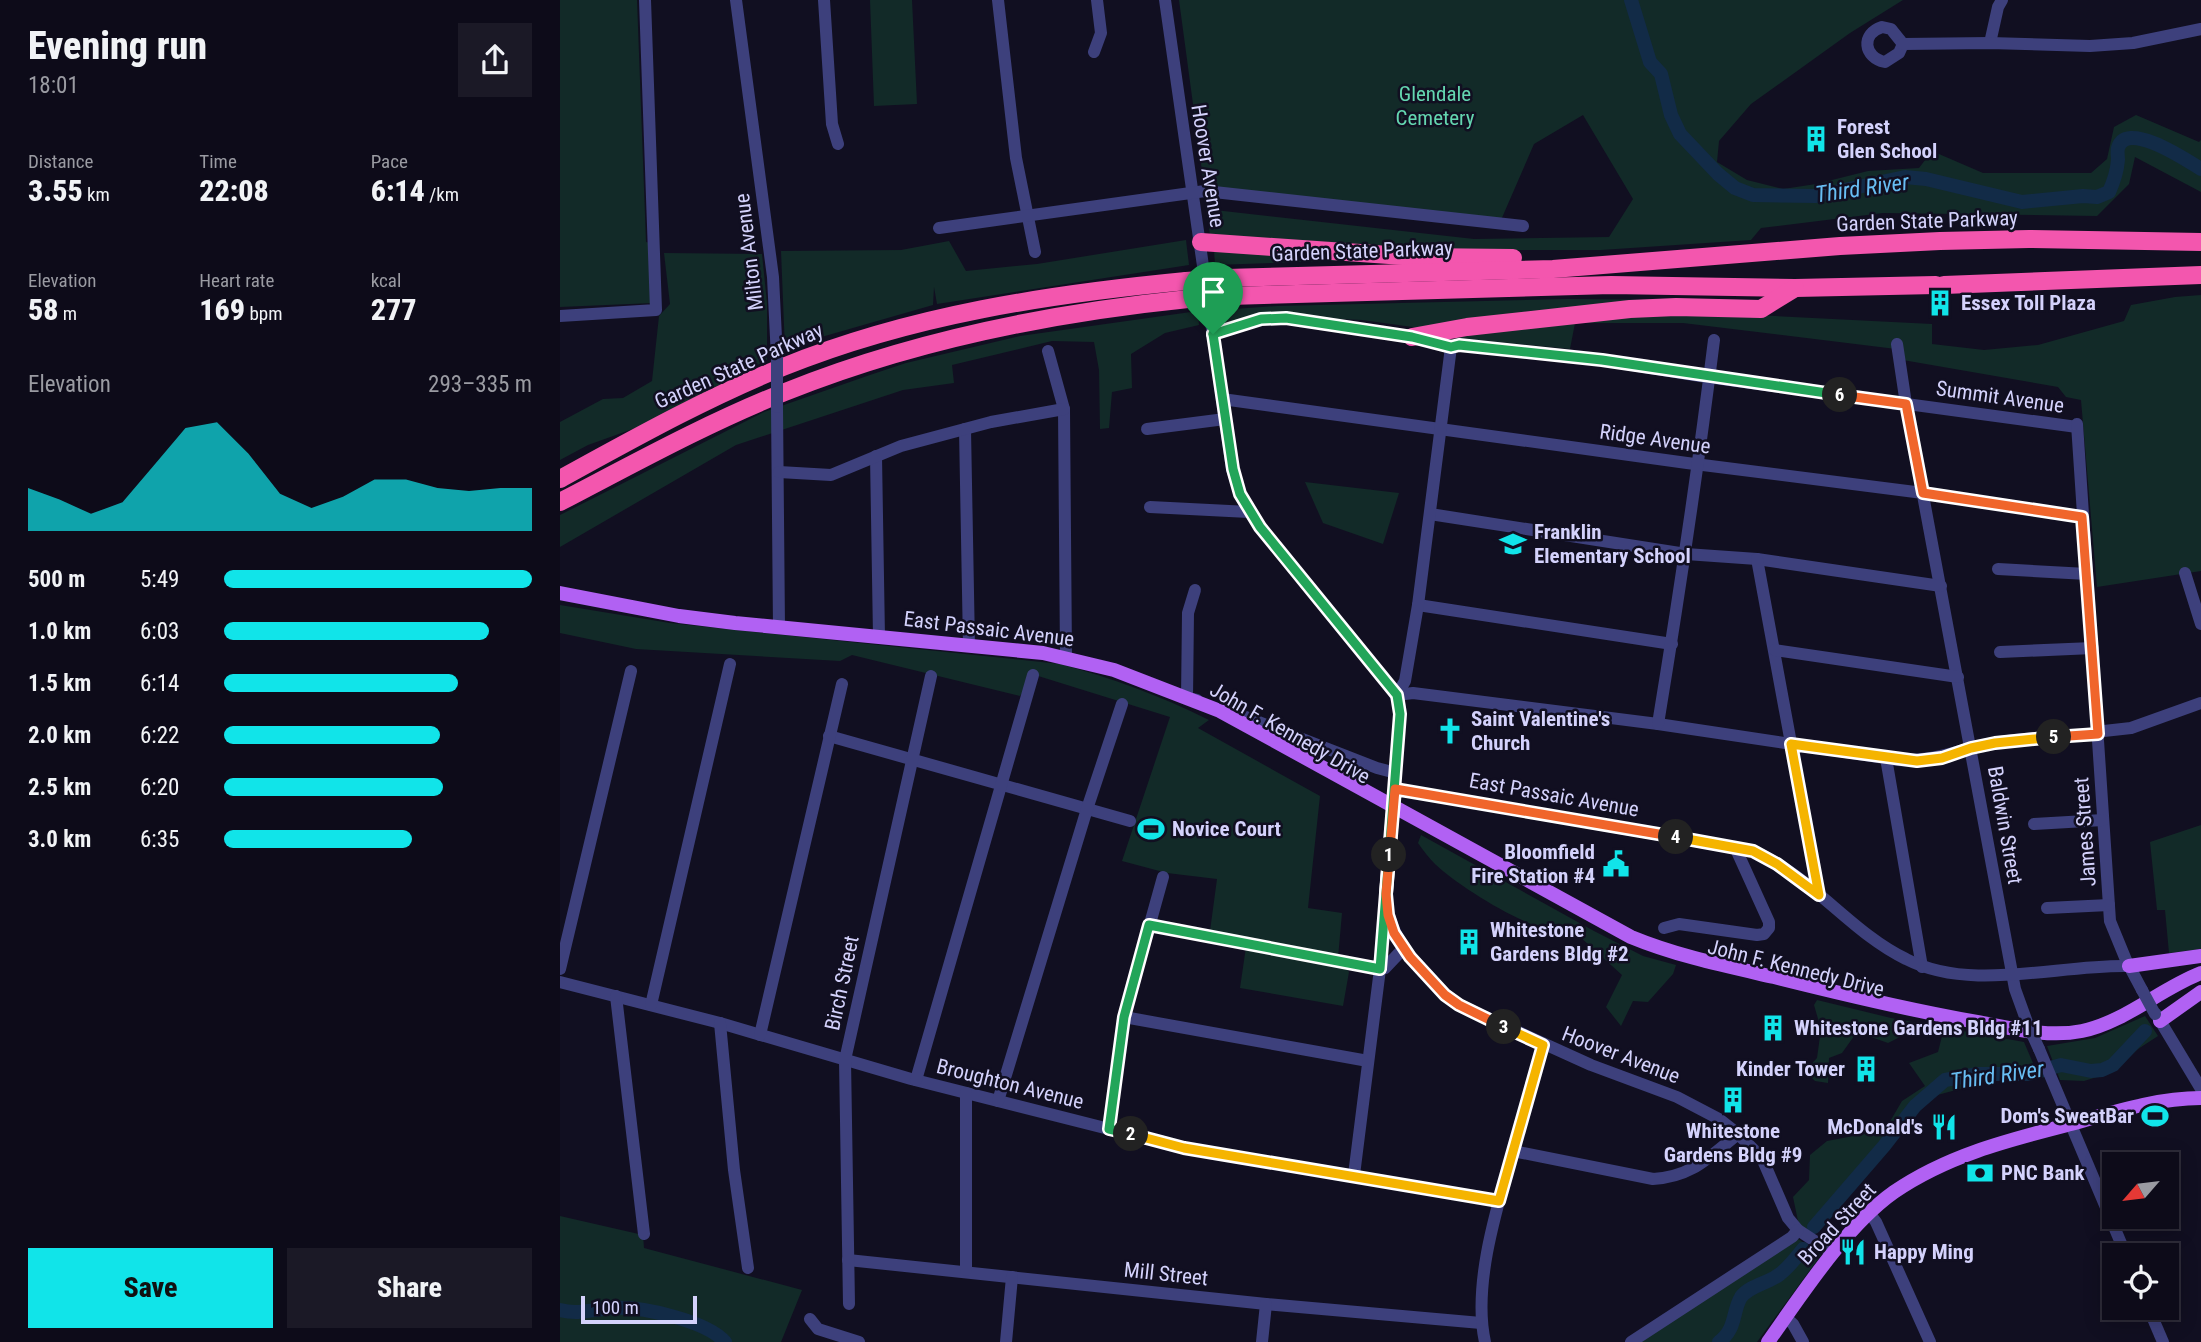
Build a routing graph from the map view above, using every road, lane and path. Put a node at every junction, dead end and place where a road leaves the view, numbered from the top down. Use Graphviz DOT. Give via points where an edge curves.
graph roads {
  1 [pos="645,0"];
  2 [pos="736,0"];
  3 [pos="824,0"];
  4 [pos="998,0"];
  5 [pos="1097,0"];
  6 [pos="1165,0"];
  7 [pos="2002,0"];
  8 [pos="2201,29"];
  9 [pos="1990,43"];
  10 [pos="1903,44"];
  11 [pos="1094,52"];
  12 [pos="838,144"];
  13 [pos="1191,193"];
  14 [pos="1027,216"];
  15 [pos="1524,226"];
  16 [pos="939,228"];
  17 [pos="1201,242"];
  18 [pos="2201,242"];
  19 [pos="1035,252"];
  20 [pos="1664,259"];
  21 [pos="2201,275"];
  22 [pos="1795,288"];
  23 [pos="1187,290"];
  24 [pos="560,316"];
  25 [pos="1213,334"];
  26 [pos="1412,337"];
  27 [pos="1714,340"];
  28 [pos="1897,344"];
  29 [pos="1451,347"];
  30 [pos="1048,351"];
  31 [pos="1709,377"];
  32 [pos="1222,399"];
  33 [pos="1906,404"];
  34 [pos="1064,409"];
  35 [pos="1224,419"];
  36 [pos="2077,425"];
  37 [pos="965,429"];
  38 [pos="1147,429"];
  39 [pos="1440,430"];
  40 [pos="876,456"];
  41 [pos="1696,465"];
  42 [pos="779,472"];
  43 [pos="560,479"];
  44 [pos="1923,493"];
  45 [pos="560,502"];
  46 [pos="1150,506"];
  47 [pos="1249,512"];
  48 [pos="1430,514"];
  49 [pos="2082,517"];
  50 [pos="1686,554"];
  51 [pos="1758,559"];
  52 [pos="1998,569"];
  53 [pos="2185,573"];
  54 [pos="2087,574"];
  55 [pos="1941,586"];
  56 [pos="1195,590"];
  57 [pos="560,593"];
  58 [pos="1418,605"];
  59 [pos="2201,624"];
  60 [pos="779,628"];
  61 [pos="878,637"];
  62 [pos="1672,644"];
  63 [pos="969,646"];
  64 [pos="2092,649"];
  65 [pos="1775,650"];
  66 [pos="2000,652"];
  67 [pos="1066,658"];
  68 [pos="730,664"];
  69 [pos="631,671"];
  70 [pos="1032,675"];
  71 [pos="931,676"];
  72 [pos="1958,677"];
  73 [pos="842,684"];
  74 [pos="1397,695"];
  75 [pos="1188,698"];
  76 [pos="2201,703"];
  77 [pos="1122,704"];
  78 [pos="1658,724"];
  79 [pos="2098,734"];
  80 [pos="830,736"];
  81 [pos="1791,744"];
  82 [pos="1971,748"];
  83 [pos="1886,758"];
  84 [pos="911,759"];
  85 [pos="1396,773"];
  86 [pos="1000,784"];
  87 [pos="1395,789"];
  88 [pos="1087,808"];
  89 [pos="1393,811"];
  90 [pos="2103,820"];
  91 [pos="1130,821"];
  92 [pos="2034,824"];
  93 [pos="1735,847"];
  94 [pos="1163,877"];
  95 [pos="1386,894"];
  96 [pos="1819,895"];
  97 [pos="2109,905"];
  98 [pos="2047,908"];
  99 [pos="1149,925"];
  100 [pos="1664,928"];
  101 [pos="1403,949"];
  102 [pos="2201,956"];
  103 [pos="2129,966"];
  104 [pos="1922,967"];
  105 [pos="560,969"];
  106 [pos="1380,969"];
  107 [pos="2201,973"];
  108 [pos="2013,974"];
  109 [pos="2201,981"];
  110 [pos="560,982"];
  111 [pos="2201,992"];
  112 [pos="616,996"];
  113 [pos="651,1006"];
  114 [pos="1124,1017"];
  115 [pos="2157,1017"];
  116 [pos="720,1023"];
  117 [pos="760,1034"];
  118 [pos="1543,1045"];
  119 [pos="845,1060"];
  120 [pos="1368,1061"];
  121 [pos="916,1080"];
  122 [pos="2201,1089"];
  123 [pos="966,1093"];
  124 [pos="2201,1098"];
  125 [pos="998,1101"];
  126 [pos="2070,1124"];
  127 [pos="1109,1129"];
  128 [pos="1738,1134"];
  129 [pos="1513,1151"];
  130 [pos="1354,1175"];
  131 [pos="1499,1201"];
  132 [pos="1870,1214"];
  133 [pos="1798,1230"];
  134 [pos="644,1234"];
  135 [pos="2121,1243"];
  136 [pos="1833,1254"];
  137 [pos="848,1259"];
  138 [pos="748,1268"];
  139 [pos="966,1270"];
  140 [pos="1012,1277"];
  141 [pos="849,1304"];
  142 [pos="1266,1304"];
  143 [pos="1785,1317"];
  144 [pos="810,1319"];
  145 [pos="2154,1320"];
  146 [pos="1481,1323"];
  147 [pos="859,1342"];
  148 [pos="1006,1342"];
  149 [pos="1262,1342"];
  150 [pos="1485,1342"];
  151 [pos="1631,1342"];
  152 [pos="1768,1342"];
  153 [pos="1803,1342"];
  154 [pos="1930,1342"];
  155 [pos="2163,1342"];
  1 -- 24 [label="street" via="656,310"];
  2 -- 42 [label="street, Milton Avenue, bridge" via="773,277"];
  3 -- 12 [label="street" via="832,124"];
  4 -- 14 [label="street"];
  5 -- 11 [label="street" via="1101,33"];
  6 -- 13 [label="street, Hoover Avenue"];
  7 -- 9 [label="street"];
  8 -- 9 [label="street" via="2133,43 2090,46"];
  9 -- 10 [label="street"];
  13 -- 14 [label="street"];
  13 -- 15 [label="street"];
  13 -- 17 [label="street, Hoover Avenue"];
  14 -- 16 [label="street"];
  14 -- 19 [label="street"];
  17 -- 20 [label="highway" via="1448,258"];
  17 -- 25 [label="street, Hoover Avenue"];
  18 -- 20 [label="highway, Garden State Parkway" via="1940,241"];
  20 -- 23 [label="highway, Garden State Parkway, bridge" via="1553,269 1226,278"];
  21 -- 22 [label="highway, Garden State Parkway"];
  22 -- 23 [label="highway, Garden State Parkway, bridge" via="1611,285 1229,296"];
  22 -- 26 [label="highway" via="1761,309 1630,310"];
  23 -- 43 [label="highway, Garden State Parkway" via="1101,290 1002,305 836,347 729,391"];
  23 -- 45 [label="highway, Garden State Parkway" via="944,340 783,392"];
  25 -- 26 [label="street, Summit Avenue" via="1274,317"];
  25 -- 32 [label="street, Hoover Avenue"];
  26 -- 29 [label="street, Summit Avenue"];
  27 -- 31 [label="street"];
  28 -- 33 [label="street, Baldwin Street"];
  29 -- 31 [label="street, Summit Avenue" via="1602,360"];
  29 -- 39 [label="street"];
  30 -- 34 [label="street"];
  31 -- 33 [label="street, Summit Avenue"];
  31 -- 41 [label="street"];
  32 -- 35 [label="street, Hoover Avenue"];
  32 -- 39 [label="street, Ridge Avenue"];
  33 -- 36 [label="street, Summit Avenue"];
  33 -- 44 [label="street, Baldwin Street"];
  34 -- 37 [label="street"];
  34 -- 67 [label="street"];
  35 -- 38 [label="street"];
  35 -- 47 [label="street, Hoover Avenue" via="1233,469"];
  36 -- 49 [label="street, James Street"];
  37 -- 40 [label="street"];
  37 -- 63 [label="street"];
  39 -- 41 [label="street, Ridge Avenue"];
  39 -- 48 [label="street"];
  40 -- 42 [label="street" via="831,475"];
  40 -- 61 [label="street"];
  41 -- 44 [label="street, Ridge Avenue"];
  41 -- 50 [label="street"];
  42 -- 60 [label="street, Milton Avenue"];
  44 -- 49 [label="street, Ridge Avenue"];
  44 -- 55 [label="street, Baldwin Street"];
  46 -- 47 [label="street"];
  47 -- 74 [label="street, Hoover Avenue"];
  48 -- 50 [label="street"];
  48 -- 58 [label="street"];
  49 -- 54 [label="street, James Street"];
  50 -- 51 [label="street"];
  50 -- 62 [label="street"];
  51 -- 55 [label="street"];
  51 -- 65 [label="street"];
  52 -- 54 [label="street"];
  53 -- 59 [label="street"];
  54 -- 64 [label="street, James Street"];
  55 -- 72 [label="street, Baldwin Street"];
  56 -- 75 [label="street" via="1188,613"];
  57 -- 60 [label="main road, East Passaic Avenue" via="679,616"];
  58 -- 62 [label="street"];
  58 -- 74 [label="street" via="1405,681"];
  60 -- 61 [label="main road, East Passaic Avenue"];
  61 -- 63 [label="main road, East Passaic Avenue"];
  62 -- 78 [label="street"];
  63 -- 67 [label="main road, East Passaic Avenue"];
  64 -- 66 [label="street"];
  64 -- 79 [label="street, James Street"];
  65 -- 72 [label="street"];
  65 -- 81 [label="street"];
  67 -- 75 [label="main road, East Passaic Avenue" via="1114,670"];
  68 -- 113 [label="street"];
  69 -- 105 [label="street"];
  70 -- 86 [label="street"];
  71 -- 84 [label="street, Birch Street"];
  72 -- 82 [label="street, Baldwin Street"];
  73 -- 80 [label="street"];
  74 -- 78 [label="street" via="1413,693"];
  74 -- 85 [label="street, Hoover Avenue"];
  75 -- 85 [label="street, East Passaic Avenue"];
  75 -- 89 [label="main road, John F. Kennedy Drive" via="1220,711"];
  76 -- 79 [label="street" via="2131,728"];
  77 -- 88 [label="street"];
  78 -- 81 [label="street"];
  79 -- 82 [label="street"];
  79 -- 90 [label="street, James Street"];
  80 -- 84 [label="street"];
  80 -- 117 [label="street"];
  81 -- 83 [label="street"];
  81 -- 96 [label="street"];
  82 -- 83 [label="street" via="1917,761"];
  82 -- 108 [label="street, Baldwin Street"];
  83 -- 104 [label="street"];
  84 -- 86 [label="street"];
  84 -- 119 [label="street, Birch Street"];
  85 -- 87 [label="street, Hoover Avenue"];
  86 -- 88 [label="street"];
  86 -- 121 [label="street"];
  87 -- 89 [label="street, Hoover Avenue"];
  87 -- 93 [label="street, East Passaic Avenue"];
  88 -- 91 [label="street"];
  88 -- 125 [label="street"];
  89 -- 95 [label="street, Hoover Avenue"];
  89 -- 107 [label="main road, John F. Kennedy Drive" via="1650,945 1896,1007 2063,1034 2111,1021"];
  89 -- 109 [label="main road, John F. Kennedy Drive" via="1608,934 1648,952 1904,1016 2064,1041 2114,1027"];
  90 -- 92 [label="street"];
  90 -- 97 [label="street, James Street"];
  93 -- 96 [label="street, East Passaic Avenue" via="1765,856"];
  93 -- 100 [label="street" via="1769,922 1764,934 1679,924"];
  94 -- 99 [label="street"];
  95 -- 101 [label="street, Hoover Avenue" via="1391,925"];
  95 -- 106 [label="street"];
  96 -- 104 [label="street, East Passaic Avenue" via="1889,949"];
  97 -- 98 [label="street"];
  97 -- 103 [label="street, James Street" via="2112,931"];
  99 -- 106 [label="street"];
  99 -- 114 [label="street"];
  101 -- 106 [label="street"];
  101 -- 118 [label="street, Hoover Avenue" via="1452,1001"];
  102 -- 103 [label="main road"];
  103 -- 108 [label="street, East Passaic Avenue"];
  103 -- 115 [label="street, James Street, bridge"];
  104 -- 108 [label="street, East Passaic Avenue" via="1965,974"];
  106 -- 120 [label="street"];
  108 -- 126 [label="street, Baldwin Street, bridge" via="2019,1002"];
  110 -- 112 [label="street, Broughton Avenue"];
  111 -- 115 [label="main road"];
  112 -- 113 [label="street, Broughton Avenue"];
  112 -- 134 [label="street"];
  113 -- 116 [label="street, Broughton Avenue"];
  114 -- 120 [label="street"];
  114 -- 127 [label="street"];
  115 -- 122 [label="street, James Street"];
  116 -- 117 [label="street, Broughton Avenue"];
  116 -- 138 [label="street"];
  117 -- 119 [label="street, Broughton Avenue"];
  118 -- 128 [label="street, Hoover Avenue" via="1677,1097"];
  118 -- 129 [label="street"];
  119 -- 121 [label="street, Broughton Avenue"];
  119 -- 137 [label="street, Birch Street"];
  120 -- 130 [label="street"];
  121 -- 123 [label="street, Broughton Avenue"];
  123 -- 125 [label="street, Broughton Avenue"];
  123 -- 139 [label="street"];
  124 -- 126 [label="main road, Broad Street" via="2148,1103"];
  125 -- 127 [label="street, Broughton Avenue"];
  126 -- 132 [label="main road, Broad Street" via="1942,1164 1893,1193"];
  126 -- 135 [label="street, Baldwin Street"];
  127 -- 130 [label="street, Broughton Avenue" via="1184,1148"];
  128 -- 129 [label="street" via="1692,1171 1653,1179"];
  128 -- 133 [label="street, Hoover Avenue" via="1762,1158 1788,1218"];
  129 -- 131 [label="street"];
  130 -- 131 [label="street, Broughton Avenue"];
  131 -- 146 [label="street"];
  132 -- 136 [label="main road, Broad Street"];
  132 -- 154 [label="street"];
  133 -- 136 [label="street, Hoover Avenue"];
  133 -- 151 [label="street"];
  136 -- 143 [label="main road, Broad Street"];
  137 -- 139 [label="street, Mill Street"];
  137 -- 141 [label="street, Birch Street"];
  139 -- 140 [label="street, Mill Street"];
  140 -- 142 [label="street, Mill Street"];
  140 -- 148 [label="street"];
  142 -- 146 [label="street, Mill Street"];
  142 -- 149 [label="street"];
  143 -- 152 [label="main road, Broad Street"];
  143 -- 153 [label="street"];
  144 -- 147 [label="street" via="818,1329"];
  145 -- 155 [label="street"];
  146 -- 150 [label="street"];
}
